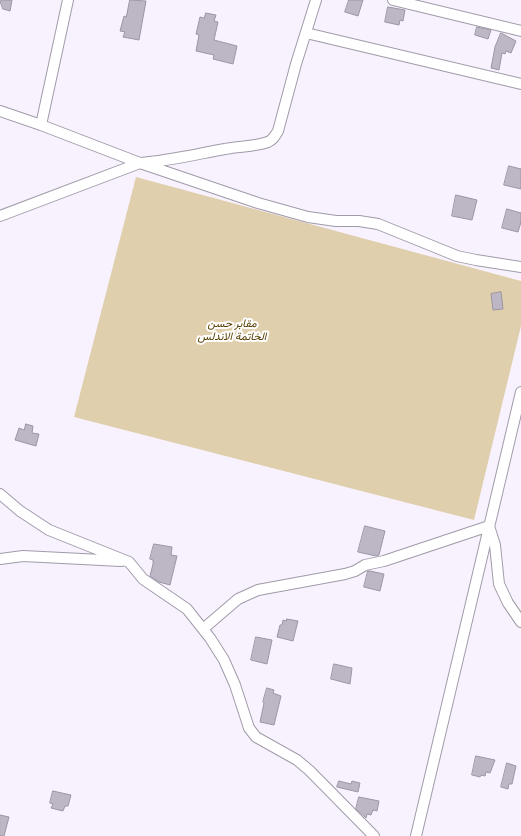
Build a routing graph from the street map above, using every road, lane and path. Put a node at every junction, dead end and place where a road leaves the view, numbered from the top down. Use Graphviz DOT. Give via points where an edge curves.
graph roads {
  1 [pos="68,0"];
  2 [pos="316,0"];
  3 [pos="393,0"];
  4 [pos="521,31"];
  5 [pos="306,33"];
  6 [pos="521,84"];
  7 [pos="0,111"];
  8 [pos="41,125"];
  9 [pos="140,163"];
  10 [pos="0,216"];
  11 [pos="521,267"];
  12 [pos="521,392"];
  13 [pos="0,494"];
  14 [pos="489,526"];
  15 [pos="0,559"];
  16 [pos="129,562"];
  17 [pos="521,622"];
  18 [pos="203,629"];
  19 [pos="374,836"];
  20 [pos="416,836"];
  1 -- 8 [label="street"];
  2 -- 5 [label="street"];
  3 -- 4 [label="street"];
  5 -- 6 [label="street"];
  5 -- 9 [label="street" via="274,139 253,146"];
  7 -- 8 [label="street"];
  8 -- 9 [label="street"];
  9 -- 10 [label="street"];
  9 -- 11 [label="street" via="308,217 378,224 458,256"];
  12 -- 14 [label="street"];
  13 -- 16 [label="street" via="49,530"];
  14 -- 17 [label="street" via="495,545 499,584"];
  14 -- 18 [label="street" via="365,565 345,574 258,590 238,599"];
  14 -- 20 [label="street"];
  15 -- 16 [label="street" via="23,556"];
  16 -- 18 [label="street" via="143,579 187,609"];
  18 -- 19 [label="street" via="224,660 249,728 256,737 305,767"];
}
